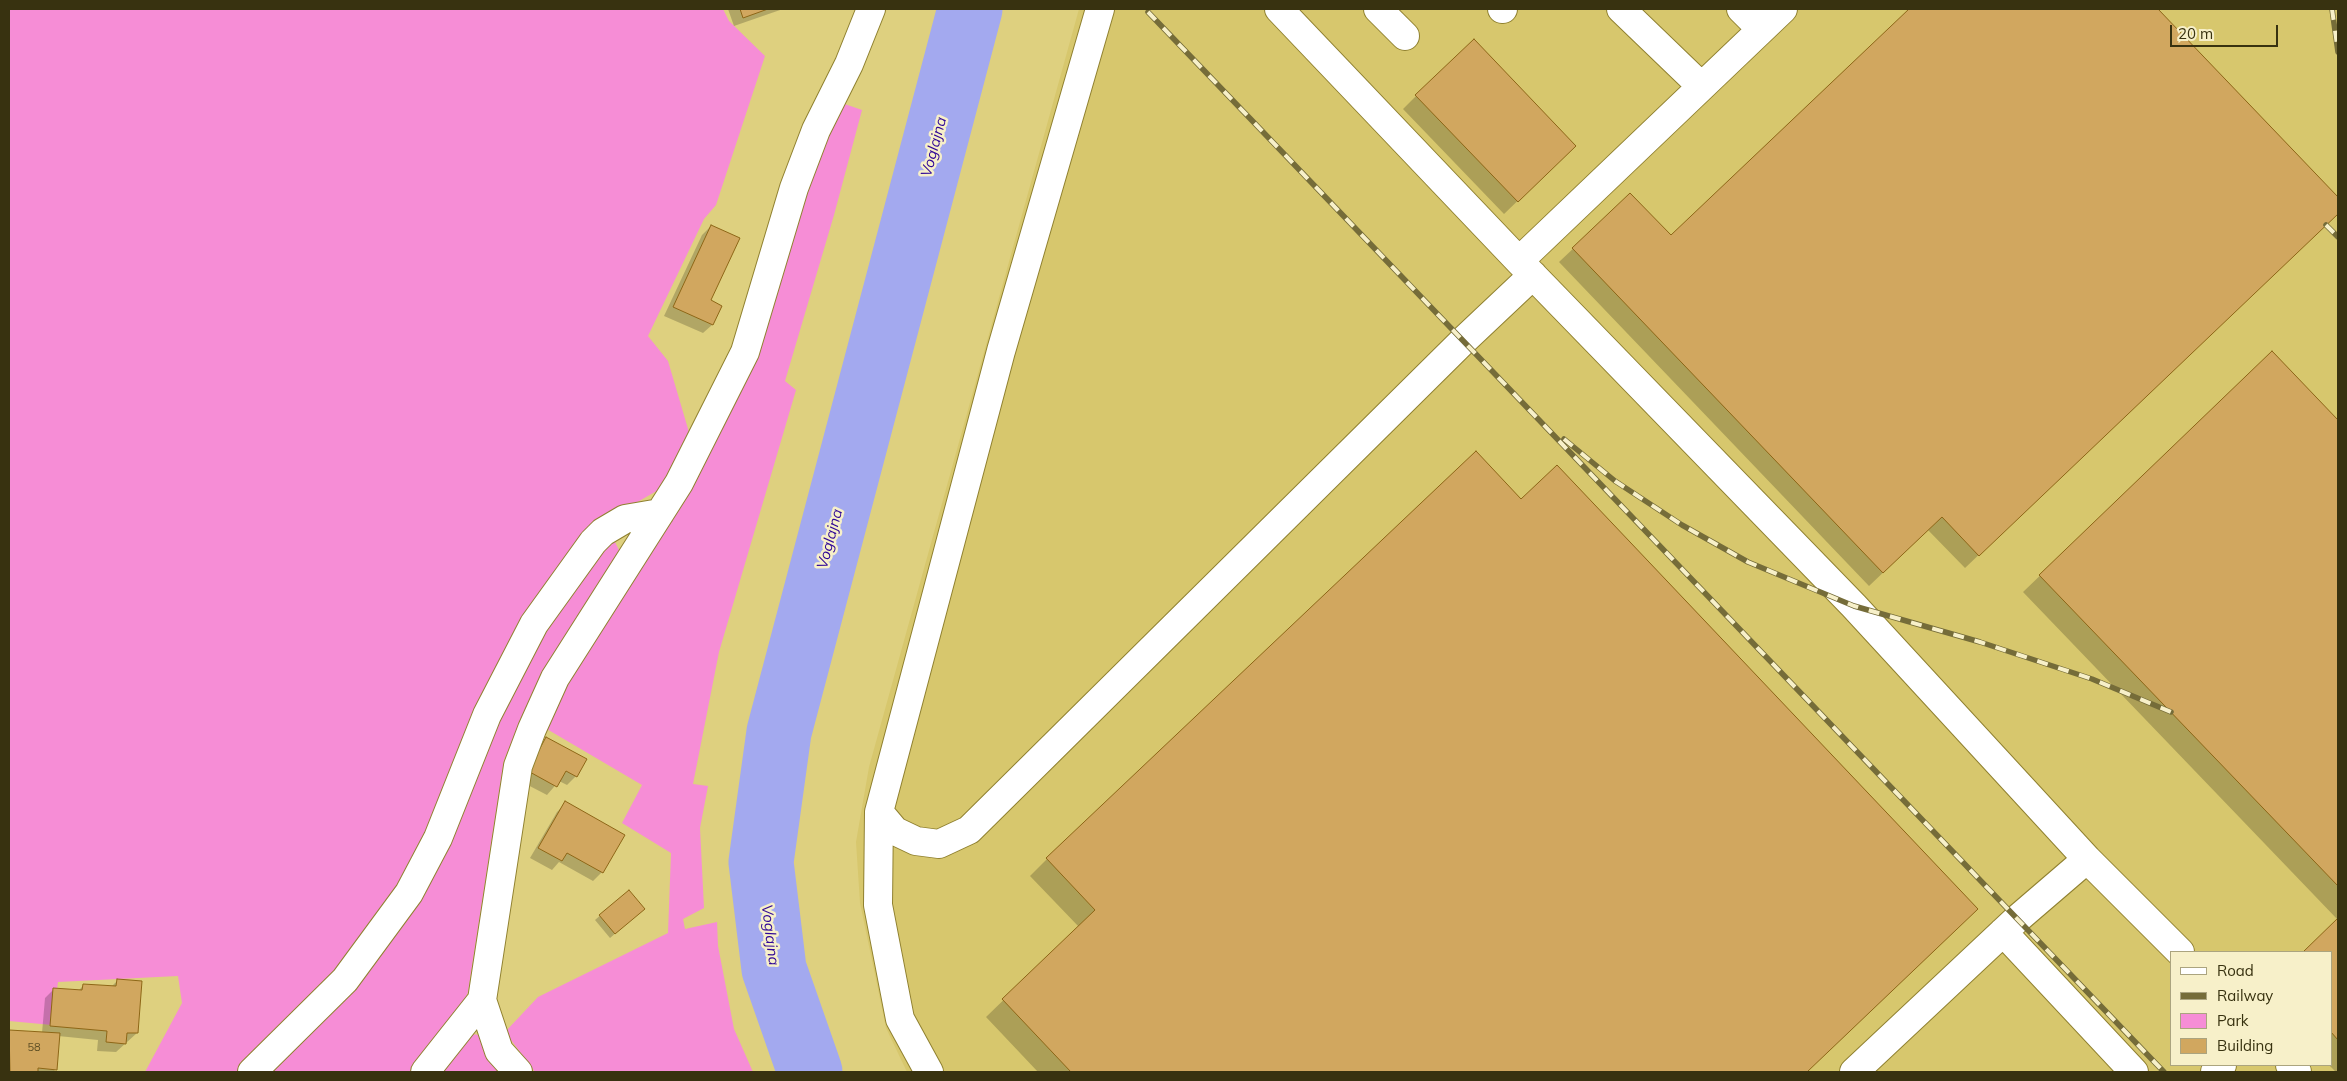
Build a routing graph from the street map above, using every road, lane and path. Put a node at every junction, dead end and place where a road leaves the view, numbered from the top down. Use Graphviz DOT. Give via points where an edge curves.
graph roads {
  1 [pos="871,9"];
  2 [pos="1100,9"];
  3 [pos="1279,9"];
  4 [pos="1378,9"];
  5 [pos="1621,9"];
  6 [pos="1741,9"];
  7 [pos="1783,9"];
  8 [pos="1761,29"];
  9 [pos="1404,36"];
  10 [pos="1700,86"];
  11 [pos="1526,268"];
  12 [pos="660,513"];
  13 [pos="879,812"];
  14 [pos="2087,859"];
  15 [pos="2003,932"];
  16 [pos="2179,951"];
  17 [pos="482,1000"];
  18 [pos="252,1072"];
  19 [pos="425,1072"];
  20 [pos="518,1072"];
  21 [pos="928,1072"];
  22 [pos="1854,1072"];
  23 [pos="2134,1072"];
  1 -- 12 [label="street" via="849,64 816,130 794,188 745,352 680,483"];
  2 -- 13 [label="street" via="1001,351"];
  3 -- 11 [label="street"];
  4 -- 9 [label="street"];
  5 -- 10 [label="street"];
  6 -- 8 [label="street"];
  7 -- 8 [label="street"];
  8 -- 10 [label="street"];
  10 -- 11 [label="street"];
  11 -- 13 [label="street" via="1463,341 969,830 939,844 916,841 895,831"];
  11 -- 14 [label="street" via="1854,606"];
  12 -- 17 [label="street" via="555,678 518,766"];
  12 -- 18 [label="street" via="625,519 593,542 534,624 486,715 438,838 409,893 345,980"];
  13 -- 21 [label="street" via="878,905 900,1018"];
  14 -- 15 [label="street"];
  14 -- 16 [label="street"];
  15 -- 22 [label="street"];
  15 -- 23 [label="street"];
  17 -- 19 [label="street"];
  17 -- 20 [label="street" via="499,1051"];
}
